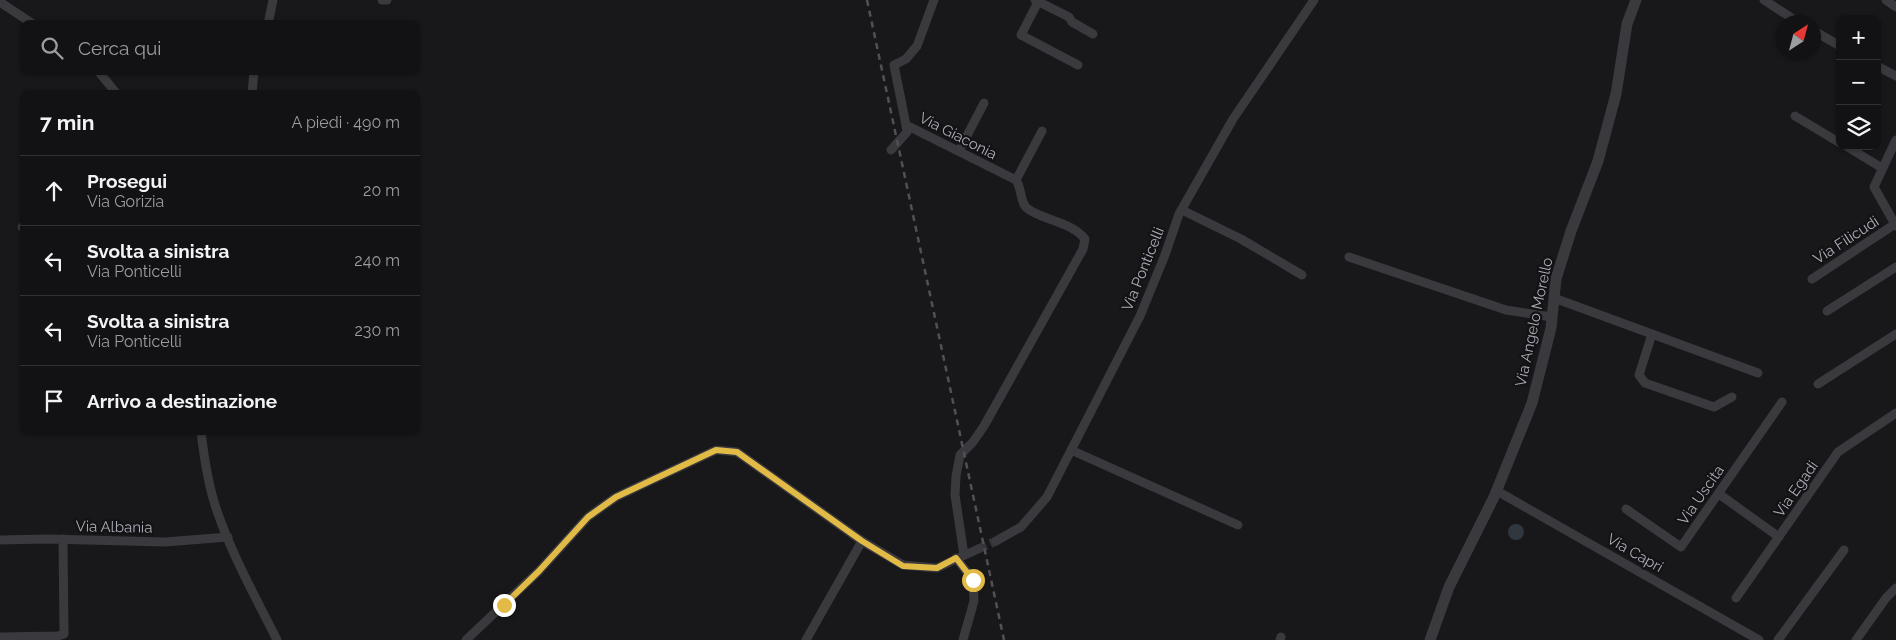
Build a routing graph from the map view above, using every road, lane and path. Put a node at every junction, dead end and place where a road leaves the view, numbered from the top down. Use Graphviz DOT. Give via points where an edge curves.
graph roads {
  1 [pos="273,0"];
  2 [pos="382,0"];
  3 [pos="387,0"];
  4 [pos="934,0"];
  5 [pos="1314,0"];
  6 [pos="1636,0"];
  7 [pos="1764,0"];
  8 [pos="1886,0"];
  9 [pos="1037,1"];
  10 [pos="1,4"];
  11 [pos="1896,7"];
  12 [pos="1787,15"];
  13 [pos="27,20"];
  14 [pos="269,20"];
  15 [pos="1093,34"];
  16 [pos="1821,35"];
  17 [pos="1836,44"];
  18 [pos="1078,64"];
  19 [pos="1881,68"];
  20 [pos="101,75"];
  21 [pos="254,75"];
  22 [pos="1896,76"];
  23 [pos="114,90"];
  24 [pos="252,90"];
  25 [pos="984,103"];
  26 [pos="1795,116"];
  27 [pos="906,125"];
  28 [pos="1042,131"];
  29 [pos="1896,140"];
  30 [pos="1836,141"];
  31 [pos="891,150"];
  32 [pos="1853,150"];
  33 [pos="958,151"];
  34 [pos="1882,168"];
  35 [pos="1016,180"];
  36 [pos="1182,210"];
  37 [pos="1895,225"];
  38 [pos="1349,257"];
  39 [pos="1896,267"];
  40 [pos="1302,275"];
  41 [pos="1812,278"];
  42 [pos="1554,298"];
  43 [pos="1827,312"];
  44 [pos="1552,317"];
  45 [pos="1652,334"];
  46 [pos="1896,334"];
  47 [pos="1758,373"];
  48 [pos="1818,384"];
  49 [pos="1732,397"];
  50 [pos="1782,402"];
  51 [pos="1896,413"];
  52 [pos="201,435"];
  53 [pos="1071,450"];
  54 [pos="1497,491"];
  55 [pos="1719,494"];
  56 [pos="1626,509"];
  57 [pos="1238,525"];
  58 [pos="228,537"];
  59 [pos="1779,537"];
  60 [pos="63,539"];
  61 [pos="0,540"];
  62 [pos="862,541"];
  63 [pos="996,541"];
  64 [pos="978,549"];
  65 [pos="1844,550"];
  66 [pos="960,556"];
  67 [pos="1896,588"];
  68 [pos="1736,598"];
  69 [pos="0,637"];
  70 [pos="278,640"];
  71 [pos="466,640"];
  72 [pos="806,640"];
  73 [pos="963,640"];
  74 [pos="1430,640"];
  75 [pos="1759,640"];
  76 [pos="1778,640"];
  77 [pos="1856,640"];
  1 -- 14 [label="street"];
  2 -- 3 [label="street"];
  4 -- 27 [label="street, Via Giaconia" via="917,46 906,59 894,65"];
  5 -- 36 [label="street, Via Ponticelli" via="1233,119"];
  6 -- 42 [label="street, Via Angelo Morello" via="1627,24 1616,94 1602,147 1571,231 1556,279"];
  7 -- 12 [label="street"];
  8 -- 11 [label="street"];
  9 -- 15 [label="street"];
  9 -- 18 [label="street" via="1021,35"];
  10 -- 13 [label="street"];
  16 -- 17 [label="street"];
  19 -- 22 [label="street"];
  20 -- 23 [label="street"];
  21 -- 24 [label="street"];
  25 -- 33 [label="street"];
  26 -- 30 [label="street"];
  27 -- 31 [label="street" via="907,132"];
  27 -- 33 [label="street, Via Giaconia"];
  28 -- 35 [label="street"];
  29 -- 34 [label="street"];
  32 -- 34 [label="street"];
  33 -- 35 [label="street, Via Giaconia"];
  34 -- 37 [label="street" via="1874,190"];
  35 -- 66 [label="street" via="1028,209 1079,233 1085,242 1078,260 984,426 960,456 955,495"];
  36 -- 40 [label="street" via="1241,239"];
  36 -- 53 [label="street, Via Ponticelli" via="1140,316"];
  37 -- 41 [label="street, Via Filicudi"];
  38 -- 44 [label="street" via="1506,310"];
  39 -- 43 [label="street"];
  42 -- 44 [label="street, Via Angelo Morello"];
  42 -- 45 [label="street"];
  44 -- 54 [label="street, Via Angelo Morello" via="1532,403"];
  45 -- 47 [label="street"];
  45 -- 49 [label="street" via="1639,375 1645,383 1714,407"];
  46 -- 48 [label="street"];
  50 -- 55 [label="street, Via Uscita"];
  51 -- 59 [label="street, Via Egadi" via="1838,452"];
  52 -- 58 [label="street" via="205,465 217,511"];
  53 -- 57 [label="street"];
  53 -- 63 [label="street, Via Ponticelli" via="1047,497 1021,527"];
  54 -- 74 [label="street, Via Angelo Morello" via="1449,587"];
  54 -- 75 [label="street, Via Capri"];
  55 -- 56 [label="street, Via Uscita" via="1681,548"];
  55 -- 59 [label="street"];
  58 -- 60 [label="street, Via Albania" via="165,542"];
  58 -- 70 [label="street"];
  59 -- 68 [label="street, Via Egadi"];
  60 -- 61 [label="street, Via Albania"];
  60 -- 69 [label="street" via="64,634"];
  62 -- 66 [label="street" via="903,566 937,568"];
  62 -- 71 [label="street" via="737,452 716,450 616,497 588,517 539,571"];
  62 -- 72 [label="street"];
  64 -- 66 [label="street"];
  65 -- 76 [label="street"];
  66 -- 73 [label="street" via="973,580 974,602"];
  67 -- 77 [label="street"];
}
